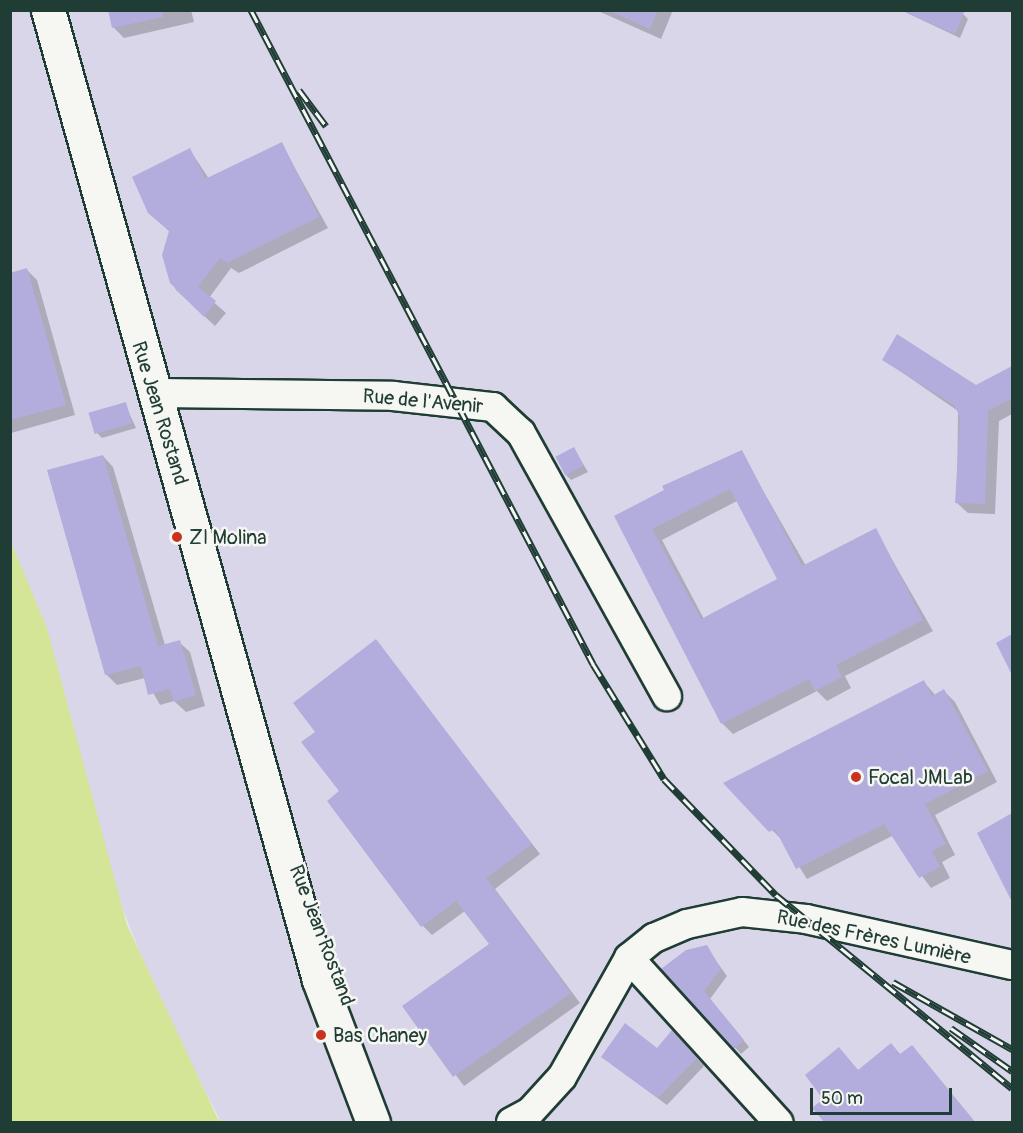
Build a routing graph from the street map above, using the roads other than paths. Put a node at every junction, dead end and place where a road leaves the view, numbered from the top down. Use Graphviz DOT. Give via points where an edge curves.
graph roads {
  1 [pos="48,10"];
  2 [pos="158,393"];
  3 [pos="667,696"];
  4 [pos="276,815"];
  5 [pos="629,958"];
  6 [pos="1012,965"];
  7 [pos="373,1122"];
  8 [pos="395,1122"];
  9 [pos="511,1122"];
  10 [pos="778,1122"];
  1 -- 2 [label="main road, Rue Jean Rostand" via="138,339"];
  2 -- 3 [label="street, Rue de l'Avenir" via="393,396 493,407 521,433"];
  2 -- 4 [label="main road, Rue Jean Rostand"];
  4 -- 7 [label="main road, Rue Jean Rostand" via="319,980"];
  4 -- 8 [label="main road, Rue Jean Rostand"];
  5 -- 6 [label="street, Rue des Frères Lumière" via="654,938 687,924 742,912 806,919"];
  5 -- 9 [label="street, Rue des Frères Lumière" via="562,1077 530,1112"];
  5 -- 10 [label="street"];
}
